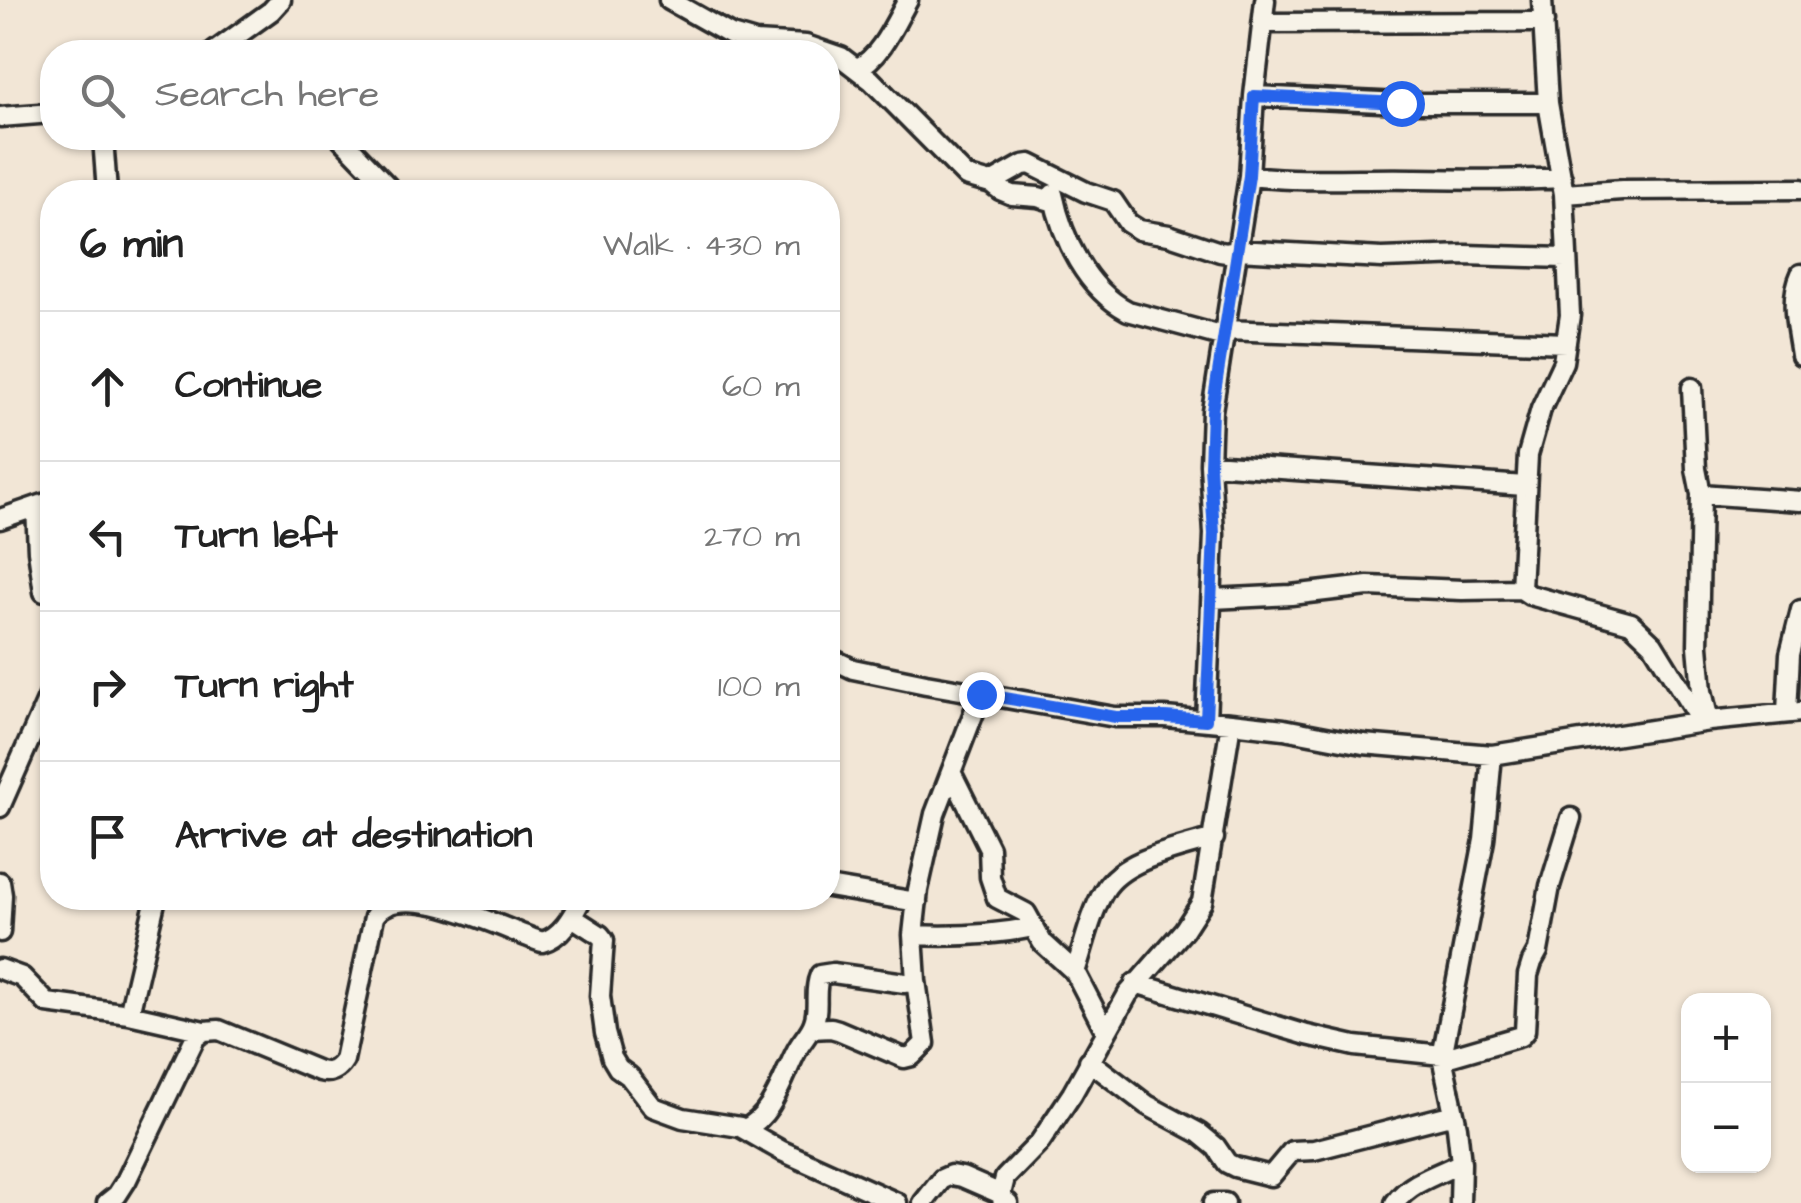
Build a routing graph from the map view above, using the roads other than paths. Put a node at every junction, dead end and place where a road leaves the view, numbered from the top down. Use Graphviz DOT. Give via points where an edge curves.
graph roads {
  1 [pos="282,0"];
  2 [pos="669,0"];
  3 [pos="908,0"];
  4 [pos="1265,0"];
  5 [pos="1542,0"];
  6 [pos="1544,22"];
  7 [pos="1263,23"];
  8 [pos="231,40"];
  9 [pos="749,40"];
  10 [pos="840,57"];
  11 [pos="857,68"];
  12 [pos="1254,96"];
  13 [pos="1548,103"];
  14 [pos="40,114"];
  15 [pos="0,117"];
  16 [pos="104,150"];
  17 [pos="353,150"];
  18 [pos="1049,174"];
  19 [pos="1249,176"];
  20 [pos="106,180"];
  21 [pos="381,180"];
  22 [pos="992,182"];
  23 [pos="1563,186"];
  24 [pos="1801,189"];
  25 [pos="1055,202"];
  26 [pos="1237,250"];
  27 [pos="1565,258"];
  28 [pos="1801,274"];
  29 [pos="1225,334"];
  30 [pos="1566,343"];
  31 [pos="1801,354"];
  32 [pos="1692,388"];
  33 [pos="1210,464"];
  34 [pos="1526,486"];
  35 [pos="1700,494"];
  36 [pos="1801,501"];
  37 [pos="40,505"];
  38 [pos="0,520"];
  39 [pos="40,535"];
  40 [pos="40,565"];
  41 [pos="1521,589"];
  42 [pos="1212,599"];
  43 [pos="1801,610"];
  44 [pos="840,663"];
  45 [pos="981,694"];
  46 [pos="1794,712"];
  47 [pos="40,716"];
  48 [pos="1206,720"];
  49 [pos="1705,721"];
  50 [pos="1231,723"];
  51 [pos="1492,755"];
  52 [pos="951,772"];
  53 [pos="0,807"];
  54 [pos="1571,818"];
  55 [pos="1214,838"];
  56 [pos="0,882"];
  57 [pos="840,890"];
  58 [pos="917,902"];
  59 [pos="153,910"];
  60 [pos="379,910"];
  61 [pos="455,910"];
  62 [pos="576,910"];
  63 [pos="572,917"];
  64 [pos="1034,927"];
  65 [pos="0,932"];
  66 [pos="913,935"];
  67 [pos="0,970"];
  68 [pos="1075,972"];
  69 [pos="916,981"];
  70 [pos="1135,983"];
  71 [pos="129,1014"];
  72 [pos="811,1029"];
  73 [pos="204,1031"];
  74 [pos="1106,1032"];
  75 [pos="1442,1057"];
  76 [pos="1089,1061"];
  77 [pos="1454,1114"];
  78 [pos="744,1128"];
  79 [pos="1461,1163"];
  80 [pos="1003,1200"];
  81 [pos="108,1203"];
  82 [pos="897,1203"];
  83 [pos="923,1203"];
  84 [pos="1213,1203"];
  85 [pos="1225,1203"];
  86 [pos="1395,1203"];
  87 [pos="1460,1203"];
  1 -- 8 [label="street"];
  2 -- 9 [label="street"];
  3 -- 11 [label="street" via="875,56"];
  4 -- 7 [label="street"];
  5 -- 6 [label="street"];
  6 -- 7 [label="street"];
  6 -- 13 [label="street"];
  7 -- 12 [label="street"];
  10 -- 11 [label="street"];
  11 -- 22 [label="street" via="959,171"];
  12 -- 13 [label="street"];
  12 -- 19 [label="street"];
  13 -- 23 [label="street"];
  14 -- 15 [label="street"];
  16 -- 20 [label="street"];
  17 -- 21 [label="street"];
  18 -- 22 [label="street" via="1026,164"];
  18 -- 25 [label="street"];
  18 -- 26 [label="street" via="1113,201 1138,230 1220,252"];
  19 -- 23 [label="street"];
  19 -- 26 [label="street"];
  22 -- 25 [label="street" via="1012,195"];
  23 -- 24 [label="street"];
  23 -- 27 [label="street"];
  25 -- 29 [label="street" via="1084,270 1119,307"];
  26 -- 27 [label="street"];
  26 -- 29 [label="street"];
  27 -- 30 [label="street"];
  28 -- 31 [label="street" via="1794,303"];
  29 -- 30 [label="street"];
  29 -- 33 [label="street"];
  30 -- 34 [label="street" via="1534,430"];
  32 -- 35 [label="street"];
  33 -- 34 [label="street"];
  33 -- 42 [label="street"];
  34 -- 41 [label="street"];
  35 -- 36 [label="street"];
  35 -- 49 [label="street" via="1698,646"];
  37 -- 38 [label="street"];
  39 -- 40 [label="street"];
  41 -- 42 [label="street" via="1368,586"];
  41 -- 49 [label="street" via="1631,623"];
  42 -- 48 [label="street"];
  43 -- 46 [label="street" via="1790,654"];
  44 -- 45 [label="street"];
  45 -- 48 [label="street" via="1116,717"];
  45 -- 52 [label="street"];
  46 -- 49 [label="street"];
  47 -- 53 [label="street"];
  48 -- 50 [label="street"];
  49 -- 51 [label="street"];
  50 -- 51 [label="street"];
  50 -- 55 [label="street"];
  51 -- 75 [label="street" via="1484,840"];
  52 -- 58 [label="street"];
  52 -- 64 [label="street" via="989,848 997,898 1026,913"];
  54 -- 75 [label="street" via="1528,976 1524,1033"];
  55 -- 68 [label="street" via="1150,857 1110,882"];
  55 -- 70 [label="street" via="1198,910"];
  56 -- 65 [label="street"];
  57 -- 58 [label="street"];
  58 -- 66 [label="street"];
  59 -- 71 [label="street"];
  60 -- 73 [label="street" via="340,1066 319,1072 218,1030"];
  61 -- 63 [label="street" via="542,942"];
  62 -- 63 [label="street"];
  63 -- 78 [label="street" via="604,940 600,996 618,1068 659,1110"];
  64 -- 66 [label="street"];
  64 -- 68 [label="street" via="1048,950"];
  66 -- 69 [label="street"];
  67 -- 71 [label="street" via="22,977 47,1003"];
  68 -- 74 [label="street"];
  69 -- 72 [label="street" via="820,975"];
  69 -- 72 [label="street" via="926,1039 908,1058 838,1030"];
  70 -- 74 [label="street"];
  70 -- 75 [label="street" via="1307,1035"];
  71 -- 73 [label="street"];
  72 -- 78 [label="street" via="767,1110"];
  73 -- 81 [label="street"];
  74 -- 76 [label="street"];
  75 -- 77 [label="street"];
  76 -- 77 [label="street" via="1147,1105 1199,1133 1227,1163 1270,1176 1292,1151"];
  76 -- 80 [label="street" via="1040,1142 1007,1175"];
  77 -- 79 [label="street"];
  78 -- 82 [label="street"];
  79 -- 86 [label="street" via="1411,1186"];
  79 -- 87 [label="street"];
  80 -- 83 [label="street" via="950,1174"];
  84 -- 85 [label="street"];
}
